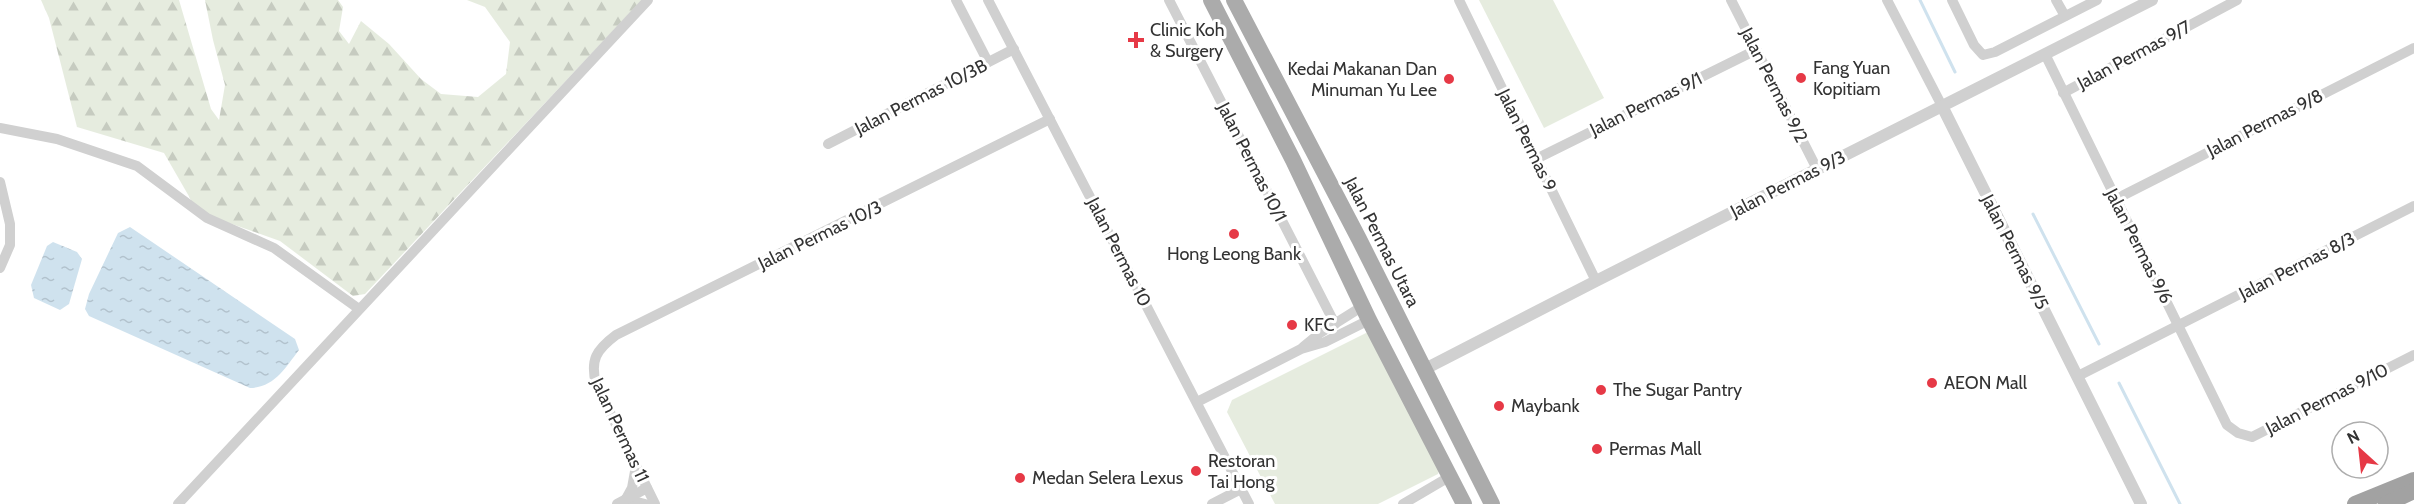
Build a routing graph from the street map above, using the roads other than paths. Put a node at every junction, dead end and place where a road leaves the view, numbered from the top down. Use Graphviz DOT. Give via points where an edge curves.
graph roads {
  1 [pos="648,0"];
  2 [pos="956,0"];
  3 [pos="988,0"];
  4 [pos="1169,0"];
  5 [pos="1235,0"];
  6 [pos="1459,0"];
  7 [pos="1731,0"];
  8 [pos="1887,0"];
  9 [pos="1952,0"];
  10 [pos="2056,0"];
  11 [pos="2097,0"];
  12 [pos="2152,0"];
  13 [pos="2237,0"];
  14 [pos="1214,5"];
  15 [pos="2065,16"];
  16 [pos="2414,48"];
  17 [pos="1014,49"];
  18 [pos="1756,50"];
  19 [pos="2045,54"];
  20 [pos="988,62"];
  21 [pos="2063,93"];
  22 [pos="1942,106"];
  23 [pos="1050,119"];
  24 [pos="0,128"];
  25 [pos="828,144"];
  26 [pos="1312,148"];
  27 [pos="1536,159"];
  28 [pos="1293,160"];
  29 [pos="1816,169"];
  30 [pos="0,182"];
  31 [pos="2116,199"];
  32 [pos="2414,206"];
  33 [pos="0,267"];
  34 [pos="1596,280"];
  35 [pos="359,309"];
  36 [pos="1366,313"];
  37 [pos="1335,324"];
  38 [pos="2179,327"];
  39 [pos="1301,349"];
  40 [pos="596,355"];
  41 [pos="2414,355"];
  42 [pos="1425,369"];
  43 [pos="2078,376"];
  44 [pos="1197,402"];
  45 [pos="2238,433"];
  46 [pos="636,466"];
  47 [pos="1449,477"];
  48 [pos="2414,480"];
  49 [pos="647,488"];
  50 [pos="1241,489"];
  51 [pos="2414,491"];
  52 [pos="1417,501"];
  53 [pos="622,502"];
  54 [pos="178,504"];
  55 [pos="645,504"];
  56 [pos="655,504"];
  57 [pos="1212,504"];
  58 [pos="1249,504"];
  59 [pos="1403,504"];
  60 [pos="1464,504"];
  61 [pos="1492,504"];
  62 [pos="2141,504"];
  63 [pos="2355,504"];
  64 [pos="2386,504"];
  1 -- 35 [label="street"];
  2 -- 20 [label="street"];
  3 -- 17 [label="street, Jalan Permas 10"];
  4 -- 37 [label="street, Jalan Permas 10/1"];
  5 -- 14 [label="street"];
  5 -- 26 [label="main road, Jalan Permas Utara"];
  6 -- 27 [label="street, Jalan Permas 9"];
  7 -- 18 [label="street, Jalan Permas 9/2"];
  8 -- 22 [label="street, Jalan Permas 9/5"];
  9 -- 15 [label="street" via="1974,45 1983,54 1995,52"];
  10 -- 15 [label="street"];
  11 -- 15 [label="street"];
  12 -- 19 [label="street, Jalan Permas 9/3"];
  13 -- 21 [label="street, Jalan Permas 9/7"];
  14 -- 28 [label="main road"];
  16 -- 31 [label="street, Jalan Permas 9/8"];
  17 -- 20 [label="street, Jalan Permas 10/3B"];
  17 -- 23 [label="street, Jalan Permas 10"];
  18 -- 27 [label="street, Jalan Permas 9/1"];
  18 -- 29 [label="street, Jalan Permas 9/2"];
  19 -- 21 [label="street, Jalan Permas 9/6"];
  19 -- 22 [label="street, Jalan Permas 9/3"];
  20 -- 25 [label="street, Jalan Permas 10/3B"];
  21 -- 31 [label="street, Jalan Permas 9/6"];
  22 -- 29 [label="street, Jalan Permas 9/3"];
  22 -- 43 [label="street, Jalan Permas 9/5"];
  23 -- 40 [label="street, Jalan Permas 10/3" via="616,335"];
  23 -- 44 [label="street, Jalan Permas 10"];
  24 -- 35 [label="street" via="57,139 137,166 207,218 274,248"];
  26 -- 28 [label="main road" via="1298,149"];
  26 -- 42 [label="main road, Jalan Permas Utara"];
  27 -- 34 [label="street, Jalan Permas 9"];
  28 -- 36 [label="main road"];
  29 -- 34 [label="street, Jalan Permas 9/3"];
  30 -- 33 [label="street" via="10,224 10,245"];
  31 -- 38 [label="street, Jalan Permas 9/6"];
  32 -- 38 [label="street, Jalan Permas 8/3"];
  34 -- 42 [label="street, Jalan Permas 9/3"];
  35 -- 54 [label="street"];
  36 -- 37 [label="street"];
  36 -- 39 [label="street" via="1325,342"];
  36 -- 47 [label="main road"];
  37 -- 39 [label="street"];
  38 -- 43 [label="street, Jalan Permas 8/3"];
  38 -- 45 [label="street, Jalan Permas 9/6" via="2227,425"];
  39 -- 44 [label="street"];
  40 -- 46 [label="street, Jalan Permas 11" via="592,367 596,384"];
  41 -- 45 [label="street, Jalan Permas 9/10" via="2252,437"];
  42 -- 61 [label="main road, Jalan Permas Utara"];
  43 -- 62 [label="street, Jalan Permas 9/5"];
  44 -- 50 [label="street, Jalan Permas 10"];
  46 -- 49 [label="street, Jalan Permas 11"];
  46 -- 53 [label="street" via="632,488"];
  47 -- 52 [label="street"];
  47 -- 60 [label="main road"];
  48 -- 63 [label="highway"];
  49 -- 53 [label="street"];
  49 -- 56 [label="street, Jalan Permas 11"];
  50 -- 57 [label="street"];
  50 -- 58 [label="street, Jalan Permas 10"];
  51 -- 64 [label="highway"];
  52 -- 59 [label="street"];
  53 -- 55 [label="street"];
}
